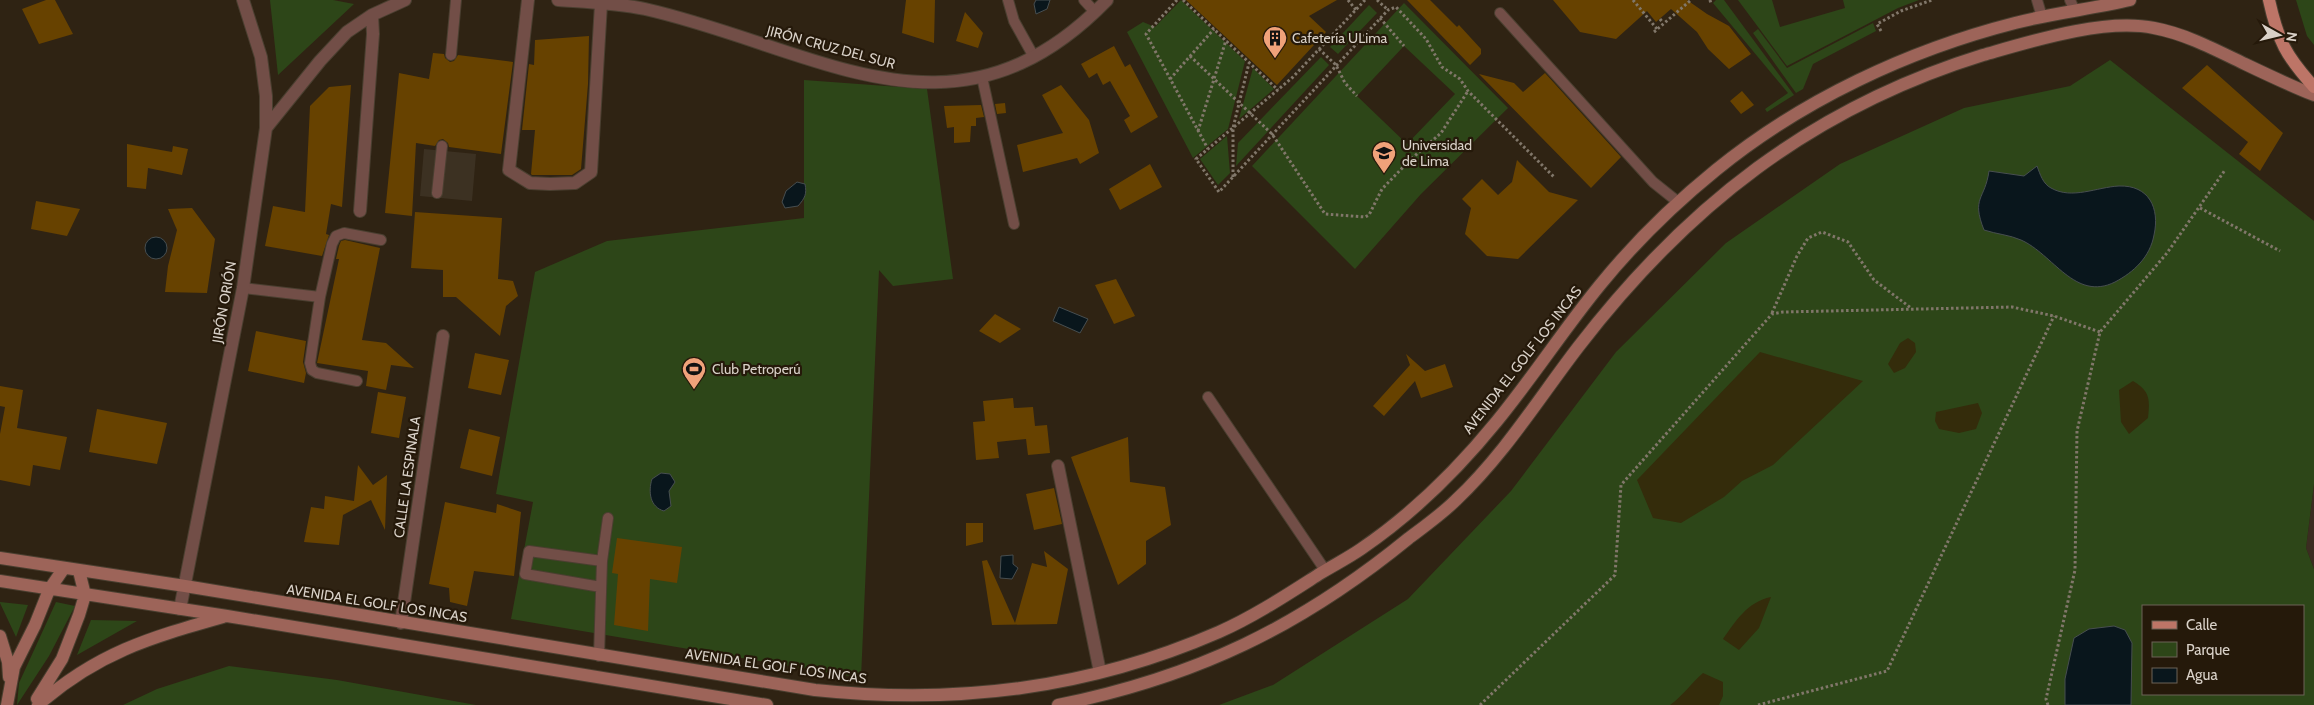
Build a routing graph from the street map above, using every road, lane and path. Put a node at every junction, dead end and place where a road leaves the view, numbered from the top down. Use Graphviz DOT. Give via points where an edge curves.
graph roads {
  1 [pos="243,0"];
  2 [pos="405,0"];
  3 [pos="456,0"];
  4 [pos="528,0"];
  5 [pos="558,0"];
  6 [pos="1008,0"];
  7 [pos="1084,0"];
  8 [pos="1107,0"];
  9 [pos="1177,0"];
  10 [pos="1183,0"];
  11 [pos="1348,0"];
  12 [pos="1365,0"];
  13 [pos="1378,0"];
  14 [pos="1633,0"];
  15 [pos="1691,0"];
  16 [pos="1932,0"];
  17 [pos="2037,0"];
  18 [pos="2130,0"];
  19 [pos="2269,0"];
  20 [pos="600,4"];
  21 [pos="2072,6"];
  22 [pos="1356,10"];
  23 [pos="1388,10"];
  24 [pos="1095,12"];
  25 [pos="1500,13"];
  26 [pos="372,15"];
  27 [pos="2042,17"];
  28 [pos="1380,18"];
  29 [pos="1660,19"];
  30 [pos="1663,23"];
  31 [pos="1214,29"];
  32 [pos="1881,31"];
  33 [pos="1226,40"];
  34 [pos="1404,46"];
  35 [pos="1319,49"];
  36 [pos="451,54"];
  37 [pos="1190,56"];
  38 [pos="1034,57"];
  39 [pos="1249,62"];
  40 [pos="1336,66"];
  41 [pos="982,77"];
  42 [pos="1170,78"];
  43 [pos="1214,79"];
  44 [pos="2314,87"];
  45 [pos="1278,90"];
  46 [pos="1468,92"];
  47 [pos="1357,96"];
  48 [pos="2314,96"];
  49 [pos="1239,103"];
  50 [pos="1250,113"];
  51 [pos="266,128"];
  52 [pos="1233,128"];
  53 [pos="1198,131"];
  54 [pos="1272,134"];
  55 [pos="442,146"];
  56 [pos="1208,149"];
  57 [pos="2225,170"];
  58 [pos="1233,177"];
  59 [pos="1555,178"];
  60 [pos="437,193"];
  61 [pos="1678,202"];
  62 [pos="2200,208"];
  63 [pos="360,211"];
  64 [pos="1014,224"];
  65 [pos="381,240"];
  66 [pos="2280,251"];
  67 [pos="243,288"];
  68 [pos="320,297"];
  69 [pos="1911,309"];
  70 [pos="1772,314"];
  71 [pos="2054,316"];
  72 [pos="2100,332"];
  73 [pos="443,336"];
  74 [pos="357,382"];
  75 [pos="1208,397"];
  76 [pos="1058,466"];
  77 [pos="608,518"];
  78 [pos="0,558"];
  79 [pos="602,561"];
  80 [pos="64,568"];
  81 [pos="1325,570"];
  82 [pos="79,571"];
  83 [pos="0,581"];
  84 [pos="185,586"];
  85 [pos="601,587"];
  86 [pos="49,590"];
  87 [pos="85,595"];
  88 [pos="180,609"];
  89 [pos="227,616"];
  90 [pos="401,623"];
  91 [pos="161,635"];
  92 [pos="0,636"];
  93 [pos="599,656"];
  94 [pos="1100,672"];
  95 [pos="10,683"];
  96 [pos="7,705"];
  97 [pos="33,705"];
  98 [pos="38,705"];
  99 [pos="767,705"];
  100 [pos="1058,705"];
  101 [pos="1480,705"];
  102 [pos="1758,705"];
  103 [pos="2048,705"];
  1 -- 51 [label="street, JIRÓN ORIÓN" via="260,57 266,96"];
  2 -- 26 [label="street"];
  3 -- 36 [label="lane"];
  4 -- 20 [label="street" via="509,170 530,183 575,183 591,172"];
  5 -- 20 [label="street, JIRÓN CRUZ DEL SUR"];
  6 -- 38 [label="lane" via="1014,21"];
  7 -- 24 [label="lane"];
  8 -- 24 [label="street, JIRÓN CRUZ DEL SUR"];
  9 -- 42 [label="path" via="1146,34"];
  10 -- 31 [label="path"];
  11 -- 22 [label="path"];
  12 -- 22 [label="path"];
  13 -- 23 [label="path"];
  14 -- 30 [label="path" via="1655,30"];
  15 -- 30 [label="path"];
  16 -- 32 [label="path" via="1877,24"];
  17 -- 27 [label="lane"];
  18 -- 21 [label="street, AVENIDA EL GOLF LOS INCAS"];
  19 -- 44 [label="main road" via="2276,32 2293,64"];
  20 -- 41 [label="street, JIRÓN CRUZ DEL SUR" via="644,9 874,77 919,84"];
  21 -- 27 [label="street, AVENIDA EL GOLF LOS INCAS"];
  22 -- 35 [label="path"];
  23 -- 28 [label="path"];
  23 -- 46 [label="path" via="1396,6 1426,39 1442,67 1458,77"];
  24 -- 38 [label="street, JIRÓN CRUZ DEL SUR" via="1067,37"];
  25 -- 61 [label="lane" via="1653,182"];
  26 -- 51 [label="street" via="347,32"];
  26 -- 63 [label="street"];
  27 -- 61 [label="street, AVENIDA EL GOLF LOS INCAS" via="1947,43 1851,84 1755,142 1720,166"];
  28 -- 34 [label="path"];
  28 -- 40 [label="path"];
  29 -- 30 [label="path"];
  31 -- 33 [label="path"];
  31 -- 37 [label="path"];
  33 -- 39 [label="path"];
  33 -- 43 [label="path"];
  35 -- 40 [label="path"];
  35 -- 45 [label="path"];
  37 -- 42 [label="path"];
  37 -- 43 [label="path"];
  38 -- 41 [label="street, JIRÓN CRUZ DEL SUR"];
  39 -- 45 [label="path"];
  39 -- 49 [label="path"];
  40 -- 47 [label="path"];
  40 -- 54 [label="path"];
  41 -- 64 [label="lane"];
  42 -- 53 [label="path"];
  43 -- 49 [label="path"];
  43 -- 53 [label="path"];
  45 -- 50 [label="path"];
  46 -- 54 [label="path" via="1441,133 1382,189 1365,217 1322,212"];
  46 -- 59 [label="path"];
  48 -- 100 [label="street" via="2195,41 2154,27 2130,25 2094,28 2029,41 1911,81 1819,126 1781,150 1681,230 1618,298 1578,347 1513,438 1457,500 1374,567 1276,630 1232,651 1152,681"];
  49 -- 50 [label="path"];
  49 -- 52 [label="path"];
  50 -- 52 [label="path"];
  50 -- 54 [label="path"];
  51 -- 67 [label="street, JIRÓN ORIÓN"];
  52 -- 56 [label="path"];
  52 -- 58 [label="path"];
  53 -- 56 [label="path"];
  54 -- 58 [label="path"];
  55 -- 60 [label="lane"];
  56 -- 58 [label="path" via="1196,159 1219,192"];
  57 -- 62 [label="path"];
  61 -- 81 [label="street, AVENIDA EL GOLF LOS INCAS" via="1602,283 1495,423 1440,482 1360,550"];
  62 -- 66 [label="path"];
  62 -- 72 [label="path" via="2168,253"];
  65 -- 68 [label="lane" via="344,233 336,236"];
  67 -- 68 [label="lane"];
  67 -- 84 [label="street, JIRÓN ORIÓN"];
  68 -- 74 [label="lane" via="310,363 312,370"];
  69 -- 70 [label="path"];
  69 -- 70 [label="path" via="1874,280 1848,242 1822,232 1808,238 1797,256"];
  69 -- 71 [label="path" via="2012,307"];
  70 -- 101 [label="path" via="1622,485 1616,575"];
  71 -- 72 [label="path"];
  71 -- 102 [label="path" via="1887,671"];
  72 -- 103 [label="path" via="2077,431 2075,570 2046,699"];
  73 -- 90 [label="street, CALLE LA ESPINALA"];
  75 -- 81 [label="lane"];
  76 -- 94 [label="street"];
  77 -- 79 [label="lane"];
  78 -- 80 [label="street, AVENIDA EL GOLF LOS INCAS"];
  79 -- 85 [label="lane"];
  79 -- 85 [label="lane" via="529,551 525,574"];
  80 -- 82 [label="street, AVENIDA EL GOLF LOS INCAS"];
  80 -- 86 [label="street"];
  81 -- 94 [label="street, AVENIDA EL GOLF LOS INCAS" via="1271,605 1220,631 1145,660"];
  82 -- 84 [label="street, AVENIDA EL GOLF LOS INCAS"];
  82 -- 87 [label="street"];
  83 -- 86 [label="street"];
  84 -- 88 [label="street, JIRÓN ORIÓN"];
  84 -- 90 [label="street, AVENIDA EL GOLF LOS INCAS"];
  85 -- 93 [label="lane"];
  86 -- 87 [label="street"];
  86 -- 95 [label="street"];
  87 -- 88 [label="street"];
  87 -- 97 [label="street" via="62,659"];
  88 -- 89 [label="street"];
  88 -- 91 [label="street" via="176,622"];
  89 -- 91 [label="street"];
  89 -- 99 [label="street"];
  90 -- 93 [label="street, AVENIDA EL GOLF LOS INCAS"];
  91 -- 98 [label="street" via="118,651 57,688"];
  92 -- 95 [label="street"];
  93 -- 94 [label="street, AVENIDA EL GOLF LOS INCAS" via="863,695 977,695"];
  95 -- 96 [label="street"];
}
